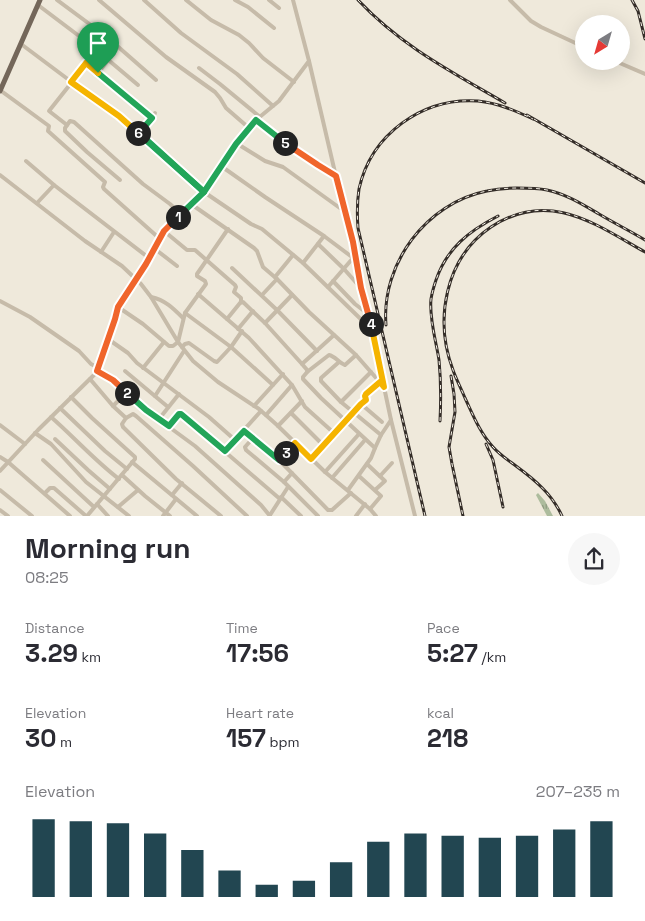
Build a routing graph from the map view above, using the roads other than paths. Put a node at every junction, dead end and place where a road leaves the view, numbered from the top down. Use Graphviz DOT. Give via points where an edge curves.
graph roads {
  1 [pos="57,0"];
  2 [pos="99,0"];
  3 [pos="144,0"];
  4 [pos="186,0"];
  5 [pos="235,0"];
  6 [pos="269,0"];
  7 [pos="293,0"];
  8 [pos="510,0"];
  9 [pos="38,2"];
  10 [pos="279,8"];
  11 [pos="274,28"];
  12 [pos="575,43"];
  13 [pos="21,44"];
  14 [pos="108,60"];
  15 [pos="309,61"];
  16 [pos="199,68"];
  17 [pos="630,68"];
  18 [pos="98,73"];
  19 [pos="645,74"];
  20 [pos="156,80"];
  21 [pos="72,82"];
  22 [pos="294,82"];
  23 [pos="0,83"];
  24 [pos="138,85"];
  25 [pos="0,90"];
  26 [pos="273,106"];
  27 [pos="155,113"];
  28 [pos="152,118"];
  29 [pos="258,118"];
  30 [pos="66,126"];
  31 [pos="249,128"];
  32 [pos="139,133"];
  33 [pos="236,144"];
  34 [pos="26,161"];
  35 [pos="221,166"];
  36 [pos="0,175"];
  37 [pos="336,176"];
  38 [pos="120,180"];
  39 [pos="54,185"];
  40 [pos="204,192"];
  41 [pos="37,203"];
  42 [pos="192,204"];
  43 [pos="344,211"];
  44 [pos="181,214"];
  45 [pos="228,229"];
  46 [pos="164,231"];
  47 [pos="114,232"];
  48 [pos="324,236"];
  49 [pos="160,239"];
  50 [pos="318,244"];
  51 [pos="155,249"];
  52 [pos="101,252"];
  53 [pos="293,255"];
  54 [pos="149,258"];
  55 [pos="355,259"];
  56 [pos="206,260"];
  57 [pos="303,263"];
  58 [pos="177,266"];
  59 [pos="232,268"];
  60 [pos="344,269"];
  61 [pos="276,278"];
  62 [pos="136,280"];
  63 [pos="333,280"];
  64 [pos="328,287"];
  65 [pos="361,288"];
  66 [pos="198,294"];
  67 [pos="262,295"];
  68 [pos="292,295"];
  69 [pos="151,297"];
  70 [pos="0,301"];
  71 [pos="241,302"];
  72 [pos="118,307"];
  73 [pos="277,310"];
  74 [pos="253,311"];
  75 [pos="368,314"];
  76 [pos="184,315"];
  77 [pos="227,319"];
  78 [pos="265,323"];
  79 [pos="240,330"];
  80 [pos="372,330"];
  81 [pos="334,335"];
  82 [pos="108,339"];
  83 [pos="164,342"];
  84 [pos="178,342"];
  85 [pos="231,347"];
  86 [pos="183,349"];
  87 [pos="317,351"];
  88 [pos="356,355"];
  89 [pos="339,362"];
  90 [pos="302,364"];
  91 [pos="143,368"];
  92 [pos="98,370"];
  93 [pos="125,370"];
  94 [pos="307,372"];
  95 [pos="371,372"];
  96 [pos="283,374"];
  97 [pos="90,379"];
  98 [pos="380,382"];
  99 [pos="164,383"];
  100 [pos="273,385"];
  101 [pos="292,385"];
  102 [pos="384,387"];
  103 [pos="127,392"];
  104 [pos="178,394"];
  105 [pos="155,396"];
  106 [pos="71,397"];
  107 [pos="302,401"];
  108 [pos="342,402"];
  109 [pos="361,404"];
  110 [pos="113,406"];
  111 [pos="254,406"];
  112 [pos="168,407"];
  113 [pos="60,408"];
  114 [pos="261,411"];
  115 [pos="291,412"];
  116 [pos="354,413"];
  117 [pos="266,415"];
  118 [pos="51,417"];
  119 [pos="126,418"];
  120 [pos="159,419"];
  121 [pos="391,420"];
  122 [pos="347,421"];
  123 [pos="382,422"];
  124 [pos="0,425"];
  125 [pos="169,426"];
  126 [pos="278,426"];
  127 [pos="244,431"];
  128 [pos="35,433"];
  129 [pos="335,434"];
  130 [pos="359,434"];
  131 [pos="381,435"];
  132 [pos="253,438"];
  133 [pos="55,439"];
  134 [pos="235,440"];
  135 [pos="365,440"];
  136 [pos="295,443"];
  137 [pos="25,444"];
  138 [pos="324,446"];
  139 [pos="375,448"];
  140 [pos="225,451"];
  141 [pos="0,457"];
  142 [pos="311,459"];
  143 [pos="42,460"];
  144 [pos="279,460"];
  145 [pos="8,462"];
  146 [pos="132,462"];
  147 [pos="367,464"];
  148 [pos="392,464"];
  149 [pos="127,469"];
  150 [pos="0,471"];
  151 [pos="292,472"];
  152 [pos="325,472"];
  153 [pos="122,475"];
  154 [pos="359,476"];
  155 [pos="380,476"];
  156 [pos="332,478"];
  157 [pos="119,479"];
  158 [pos="284,482"];
  159 [pos="182,483"];
  160 [pos="288,487"];
  161 [pos="0,490"];
  162 [pos="110,490"];
  163 [pos="138,490"];
  164 [pos="374,490"];
  165 [pos="350,491"];
  166 [pos="45,493"];
  167 [pos="172,495"];
  168 [pos="104,496"];
  169 [pos="281,498"];
  170 [pos="176,499"];
  171 [pos="365,504"];
  172 [pos="95,506"];
  173 [pos="118,507"];
  174 [pos="370,509"];
  175 [pos="0,510"];
  176 [pos="328,510"];
  177 [pos="296,511"];
  178 [pos="164,514"];
  179 [pos="270,515"];
  180 [pos="331,515"];
  181 [pos="8,516"];
  182 [pos="32,516"];
  183 [pos="70,516"];
  184 [pos="86,516"];
  185 [pos="108,516"];
  186 [pos="129,516"];
  187 [pos="170,516"];
  188 [pos="197,516"];
  189 [pos="221,516"];
  190 [pos="247,516"];
  191 [pos="292,516"];
  192 [pos="301,516"];
  193 [pos="318,516"];
  194 [pos="356,516"];
  195 [pos="376,516"];
  196 [pos="416,516"];
  1 -- 20 [label="street" via="107,37"];
  2 -- 31 [label="street" via="166,57 215,92 226,108"];
  3 -- 26 [label="street"];
  4 -- 22 [label="street" via="249,43 267,62"];
  5 -- 11 [label="street"];
  6 -- 10 [label="street"];
  7 -- 15 [label="street"];
  8 -- 12 [label="street" via="536,24"];
  9 -- 13 [label="main road"];
  9 -- 14 [label="street"];
  9 -- 23 [label="main road"];
  13 -- 21 [label="street"];
  13 -- 25 [label="main road"];
  14 -- 18 [label="street"];
  14 -- 24 [label="street"];
  15 -- 22 [label="street"];
  15 -- 37 [label="street"];
  16 -- 29 [label="street"];
  17 -- 19 [label="street"];
  18 -- 21 [label="street" via="86,63"];
  18 -- 28 [label="street"];
  21 -- 30 [label="street" via="49,111"];
  21 -- 32 [label="street"];
  22 -- 26 [label="street"];
  25 -- 49 [label="street" via="49,126 48,130 105,182 104,189"];
  26 -- 29 [label="street"];
  27 -- 28 [label="street"];
  28 -- 32 [label="street"];
  29 -- 31 [label="street"];
  29 -- 37 [label="street" via="285,143"];
  30 -- 38 [label="street" via="65,131"];
  30 -- 44 [label="street" via="70,121 74,122"];
  31 -- 33 [label="street"];
  32 -- 40 [label="street"];
  33 -- 35 [label="street"];
  33 -- 43 [label="street" via="283,167"];
  34 -- 39 [label="street"];
  35 -- 40 [label="street"];
  35 -- 48 [label="street"];
  36 -- 41 [label="street"];
  37 -- 43 [label="street"];
  39 -- 41 [label="street"];
  39 -- 47 [label="street"];
  40 -- 42 [label="street"];
  40 -- 53 [label="street" via="262,229"];
  41 -- 52 [label="street"];
  42 -- 44 [label="street"];
  42 -- 45 [label="street"];
  43 -- 55 [label="street"];
  44 -- 46 [label="street"];
  45 -- 56 [label="street"];
  45 -- 61 [label="street" via="256,250 263,267"];
  46 -- 49 [label="street"];
  46 -- 56 [label="street" via="187,250 193,249"];
  47 -- 52 [label="street"];
  47 -- 54 [label="street"];
  48 -- 50 [label="street"];
  48 -- 55 [label="street"];
  49 -- 51 [label="street"];
  50 -- 57 [label="street"];
  50 -- 60 [label="street"];
  51 -- 54 [label="street"];
  51 -- 58 [label="street"];
  52 -- 62 [label="street"];
  53 -- 57 [label="street"];
  53 -- 61 [label="street"];
  54 -- 62 [label="street"];
  55 -- 60 [label="street"];
  55 -- 65 [label="street"];
  56 -- 66 [label="street" via="196,275 206,283"];
  56 -- 71 [label="street" via="235,285 234,292 242,299"];
  57 -- 64 [label="street"];
  59 -- 67 [label="street"];
  60 -- 63 [label="street"];
  60 -- 65 [label="street"];
  61 -- 67 [label="street"];
  61 -- 68 [label="street"];
  62 -- 69 [label="street"];
  62 -- 72 [label="street"];
  63 -- 64 [label="street"];
  63 -- 75 [label="street"];
  64 -- 80 [label="street"];
  65 -- 75 [label="street"];
  66 -- 76 [label="street"];
  66 -- 77 [label="street"];
  67 -- 73 [label="street"];
  68 -- 73 [label="street"];
  68 -- 81 [label="street"];
  69 -- 76 [label="street" via="166,302"];
  69 -- 84 [label="street"];
  70 -- 92 [label="street" via="30,317 79,351"];
  71 -- 74 [label="street"];
  71 -- 77 [label="street"];
  72 -- 82 [label="street"];
  72 -- 83 [label="street"];
  73 -- 78 [label="street"];
  73 -- 87 [label="street"];
  74 -- 78 [label="street"];
  74 -- 79 [label="street"];
  75 -- 80 [label="street"];
  76 -- 84 [label="street"];
  76 -- 85 [label="street"];
  77 -- 79 [label="street"];
  78 -- 90 [label="street"];
  79 -- 85 [label="street"];
  79 -- 96 [label="street"];
  80 -- 102 [label="street"];
  81 -- 87 [label="street"];
  81 -- 88 [label="street"];
  82 -- 91 [label="street"];
  82 -- 92 [label="street"];
  83 -- 84 [label="street" via="171,346"];
  83 -- 91 [label="street"];
  84 -- 86 [label="street"];
  85 -- 86 [label="street" via="217,362 191,344 187,343"];
  85 -- 100 [label="street"];
  86 -- 99 [label="street"];
  86 -- 111 [label="street" via="213,378"];
  87 -- 90 [label="street"];
  88 -- 89 [label="street" via="346,365"];
  88 -- 95 [label="street"];
  89 -- 94 [label="street" via="329,354"];
  89 -- 108 [label="street" via="320,379"];
  90 -- 94 [label="street"];
  91 -- 99 [label="street"];
  92 -- 97 [label="street"];
  92 -- 103 [label="street"];
  93 -- 105 [label="street"];
  94 -- 122 [label="street" via="303,377 305,381"];
  95 -- 98 [label="street"];
  95 -- 108 [label="street"];
  96 -- 100 [label="street"];
  96 -- 101 [label="street"];
  97 -- 106 [label="street"];
  97 -- 110 [label="street"];
  98 -- 102 [label="street"];
  98 -- 109 [label="street" via="366,394 366,400"];
  99 -- 104 [label="street"];
  99 -- 105 [label="street"];
  100 -- 111 [label="street"];
  101 -- 107 [label="street"];
  101 -- 117 [label="street"];
  102 -- 121 [label="street"];
  103 -- 110 [label="street"];
  103 -- 120 [label="street"];
  104 -- 112 [label="street"];
  104 -- 134 [label="street"];
  105 -- 112 [label="street"];
  106 -- 113 [label="street"];
  106 -- 146 [label="street" via="134,455"];
  107 -- 115 [label="street"];
  107 -- 129 [label="street"];
  108 -- 116 [label="street"];
  109 -- 116 [label="street"];
  109 -- 123 [label="street"];
  110 -- 119 [label="street"];
  111 -- 114 [label="street"];
  112 -- 120 [label="street"];
  113 -- 118 [label="street"];
  113 -- 149 [label="street"];
  114 -- 117 [label="street"];
  114 -- 127 [label="street"];
  115 -- 126 [label="street"];
  115 -- 138 [label="street"];
  116 -- 122 [label="street"];
  116 -- 131 [label="street"];
  117 -- 126 [label="street"];
  118 -- 128 [label="street"];
  118 -- 157 [label="street"];
  119 -- 159 [label="street" via="123,427"];
  119 -- 190 [label="street" via="133,414 136,416"];
  120 -- 125 [label="street"];
  121 -- 131 [label="street"];
  121 -- 196 [label="street"];
  122 -- 129 [label="street"];
  122 -- 130 [label="street"];
  124 -- 137 [label="street"];
  125 -- 140 [label="street" via="179,414"];
  125 -- 179 [label="street"];
  126 -- 136 [label="street"];
  127 -- 132 [label="street"];
  127 -- 134 [label="street"];
  128 -- 137 [label="street"];
  128 -- 168 [label="street" via="51,444 86,482"];
  129 -- 138 [label="street"];
  130 -- 135 [label="street"];
  130 -- 152 [label="street"];
  131 -- 139 [label="street"];
  132 -- 144 [label="street"];
  132 -- 158 [label="street" via="246,450"];
  133 -- 162 [label="street"];
  134 -- 140 [label="street"];
  135 -- 139 [label="street"];
  135 -- 156 [label="street"];
  136 -- 142 [label="street"];
  136 -- 144 [label="street"];
  137 -- 145 [label="street"];
  138 -- 142 [label="street"];
  139 -- 147 [label="street"];
  140 -- 169 [label="street"];
  141 -- 145 [label="street"];
  142 -- 152 [label="street"];
  143 -- 172 [label="street"];
  144 -- 151 [label="street"];
  145 -- 150 [label="street"];
  145 -- 166 [label="street"];
  146 -- 149 [label="street"];
  146 -- 167 [label="street"];
  147 -- 154 [label="street"];
  147 -- 155 [label="street"];
  148 -- 155 [label="street"];
  149 -- 153 [label="street"];
  151 -- 158 [label="street"];
  151 -- 176 [label="street"];
  152 -- 156 [label="street"];
  153 -- 157 [label="street"];
  153 -- 163 [label="street"];
  154 -- 164 [label="street"];
  154 -- 165 [label="street"];
  155 -- 164 [label="street" via="384,482"];
  156 -- 165 [label="street"];
  157 -- 162 [label="street"];
  158 -- 160 [label="street"];
  159 -- 167 [label="street"];
  159 -- 189 [label="street"];
  160 -- 169 [label="street"];
  160 -- 193 [label="street"];
  161 -- 182 [label="street"];
  162 -- 168 [label="street"];
  163 -- 173 [label="street"];
  163 -- 178 [label="street"];
  164 -- 174 [label="street" via="381,496"];
  165 -- 171 [label="street"];
  165 -- 176 [label="street" via="332,510"];
  166 -- 183 [label="street"];
  166 -- 184 [label="street" via="54,488"];
  167 -- 170 [label="street"];
  168 -- 172 [label="street"];
  168 -- 173 [label="street"];
  169 -- 177 [label="street"];
  169 -- 179 [label="street"];
  170 -- 178 [label="street"];
  170 -- 188 [label="street"];
  171 -- 174 [label="street"];
  171 -- 194 [label="street"];
  172 -- 184 [label="street"];
  172 -- 185 [label="street"];
  173 -- 186 [label="street"];
  174 -- 195 [label="street"];
  175 -- 181 [label="street"];
  176 -- 180 [label="street"];
  177 -- 191 [label="street"];
  177 -- 192 [label="street"];
  178 -- 187 [label="street"];
}
